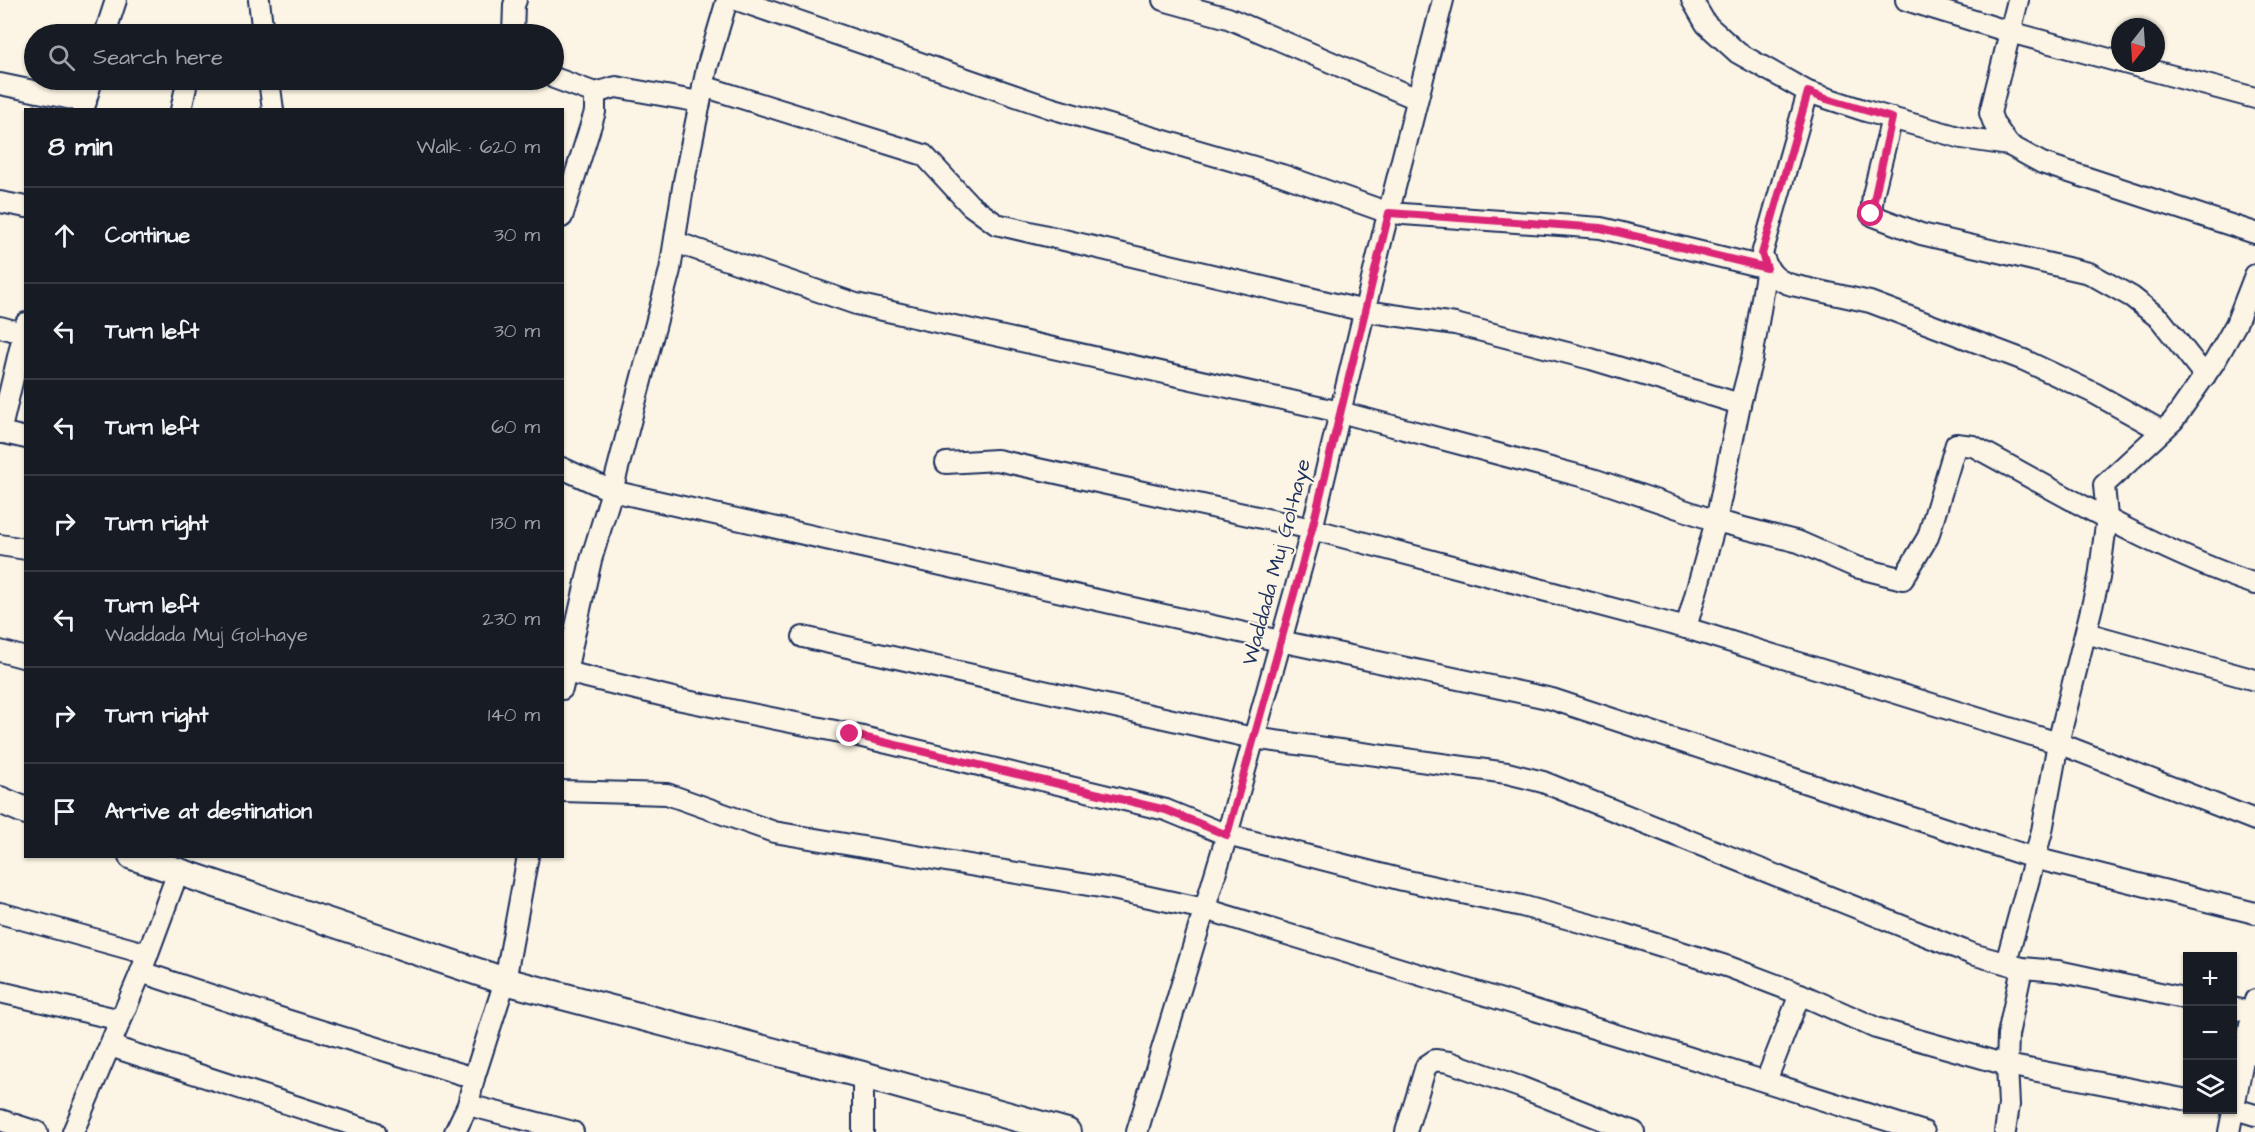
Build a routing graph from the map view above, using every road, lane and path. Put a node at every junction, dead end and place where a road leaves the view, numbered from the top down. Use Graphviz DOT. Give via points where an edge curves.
graph roads {
  1 [pos="116,0"];
  2 [pos="259,0"];
  3 [pos="516,0"];
  4 [pos="727,0"];
  5 [pos="737,0"];
  6 [pos="1163,0"];
  7 [pos="1443,0"];
  8 [pos="1692,0"];
  9 [pos="1906,0"];
  10 [pos="2018,0"];
  11 [pos="108,24"];
  12 [pos="262,24"];
  13 [pos="513,24"];
  14 [pos="2010,32"];
  15 [pos="2111,59"];
  16 [pos="2159,72"];
  17 [pos="564,82"];
  18 [pos="0,84"];
  19 [pos="89,90"];
  20 [pos="185,90"];
  21 [pos="270,90"];
  22 [pos="1808,92"];
  23 [pos="595,93"];
  24 [pos="702,94"];
  25 [pos="2255,98"];
  26 [pos="1417,99"];
  27 [pos="84,106"];
  28 [pos="181,108"];
  29 [pos="273,108"];
  30 [pos="1892,118"];
  31 [pos="2009,145"];
  32 [pos="0,202"];
  33 [pos="24,207"];
  34 [pos="564,211"];
  35 [pos="1389,213"];
  36 [pos="2255,232"];
  37 [pos="675,242"];
  38 [pos="1767,268"];
  39 [pos="2255,275"];
  40 [pos="1365,311"];
  41 [pos="0,327"];
  42 [pos="24,330"];
  43 [pos="24,334"];
  44 [pos="2205,376"];
  45 [pos="1740,404"];
  46 [pos="1340,412"];
  47 [pos="2162,431"];
  48 [pos="0,432"];
  49 [pos="24,438"];
  50 [pos="946,463"];
  51 [pos="564,469"];
  52 [pos="612,491"];
  53 [pos="2107,518"];
  54 [pos="1716,520"];
  55 [pos="1312,529"];
  56 [pos="0,545"];
  57 [pos="24,549"];
  58 [pos="2255,584"];
  59 [pos="1686,628"];
  60 [pos="2085,633"];
  61 [pos="803,638"];
  62 [pos="1280,641"];
  63 [pos="0,651"];
  64 [pos="24,657"];
  65 [pos="564,680"];
  66 [pos="2255,680"];
  67 [pos="1253,738"];
  68 [pos="2058,743"];
  69 [pos="564,791"];
  70 [pos="0,800"];
  71 [pos="24,810"];
  72 [pos="2255,820"];
  73 [pos="1227,835"];
  74 [pos="528,858"];
  75 [pos="2034,858"];
  76 [pos="147,859"];
  77 [pos="178,872"];
  78 [pos="1205,909"];
  79 [pos="0,913"];
  80 [pos="2255,913"];
  81 [pos="145,963"];
  82 [pos="2014,965"];
  83 [pos="505,981"];
  84 [pos="0,992"];
  85 [pos="1800,994"];
  86 [pos="2183,998"];
  87 [pos="2248,1008"];
  88 [pos="121,1020"];
  89 [pos="110,1046"];
  90 [pos="2007,1065"];
  91 [pos="863,1075"];
  92 [pos="474,1078"];
  93 [pos="1766,1081"];
  94 [pos="2237,1081"];
  95 [pos="2183,1099"];
  96 [pos="468,1105"];
  97 [pos="2237,1109"];
  98 [pos="2232,1114"];
  99 [pos="2255,1115"];
  100 [pos="0,1120"];
  101 [pos="37,1132"];
  102 [pos="73,1132"];
  103 [pos="375,1132"];
  104 [pos="455,1132"];
  105 [pos="573,1132"];
  106 [pos="863,1132"];
  107 [pos="1067,1132"];
  108 [pos="1137,1132"];
  109 [pos="1406,1132"];
  110 [pos="1634,1132"];
  111 [pos="1924,1132"];
  112 [pos="2005,1132"];
  113 [pos="2229,1132"];
  1 -- 11 [label="street"];
  2 -- 12 [label="street"];
  3 -- 13 [label="street"];
  4 -- 24 [label="street"];
  5 -- 35 [label="street" via="1051,108 1282,175"];
  6 -- 26 [label="street" via="1227,18"];
  7 -- 26 [label="street, Waddada Muj Gol-haye"];
  8 -- 22 [label="street" via="1706,24 1738,53"];
  9 -- 14 [label="street"];
  10 -- 14 [label="street"];
  14 -- 15 [label="street"];
  14 -- 31 [label="street" via="1990,112"];
  16 -- 25 [label="street"];
  17 -- 23 [label="street"];
  18 -- 27 [label="street"];
  19 -- 27 [label="street"];
  20 -- 28 [label="street"];
  21 -- 29 [label="street"];
  22 -- 30 [label="street"];
  22 -- 38 [label="street" via="1762,254"];
  23 -- 24 [label="street" via="616,87"];
  23 -- 34 [label="street" via="595,112"];
  24 -- 37 [label="street"];
  24 -- 40 [label="street" via="924,155 970,205 996,224"];
  26 -- 35 [label="street, Waddada Muj Gol-haye"];
  30 -- 31 [label="street" via="1962,138"];
  30 -- 44 [label="street" via="1871,214 1921,234 2089,273 2133,297 2160,319"];
  31 -- 36 [label="street" via="2042,163"];
  32 -- 33 [label="street"];
  35 -- 38 [label="street" via="1601,228"];
  35 -- 40 [label="street, Waddada Muj Gol-haye"];
  37 -- 46 [label="street" via="856,304"];
  37 -- 52 [label="street"];
  38 -- 45 [label="street" via="1752,359"];
  38 -- 47 [label="street" via="1780,282 1870,302 2024,360"];
  39 -- 44 [label="street" via="2236,324"];
  40 -- 45 [label="street" via="1455,324 1591,359"];
  40 -- 46 [label="street, Waddada Muj Gol-haye"];
  41 -- 42 [label="street"];
  43 -- 48 [label="street"];
  44 -- 47 [label="street" via="2174,421"];
  45 -- 54 [label="street"];
  46 -- 54 [label="street" via="1596,480"];
  46 -- 55 [label="street, Waddada Muj Gol-haye"];
  47 -- 53 [label="street" via="2104,485"];
  48 -- 49 [label="street"];
  50 -- 55 [label="street" via="997,460"];
  51 -- 52 [label="street"];
  52 -- 62 [label="street"];
  52 -- 65 [label="street" via="591,560"];
  53 -- 54 [label="street" via="1973,446 1956,444 1928,537 1903,579 1856,567 1799,542"];
  53 -- 58 [label="street" via="2215,571"];
  53 -- 60 [label="street" via="2099,578"];
  54 -- 59 [label="street"];
  55 -- 59 [label="street"];
  55 -- 62 [label="street, Waddada Muj Gol-haye"];
  56 -- 57 [label="street"];
  59 -- 68 [label="street"];
  60 -- 66 [label="street"];
  60 -- 68 [label="street"];
  61 -- 67 [label="street"];
  62 -- 67 [label="street, Waddada Muj Gol-haye"];
  62 -- 75 [label="street" via="1552,699"];
  63 -- 64 [label="street"];
  65 -- 73 [label="street" via="850,734 1166,810"];
  67 -- 73 [label="street, Waddada Muj Gol-haye"];
  67 -- 82 [label="street" via="1507,773 1543,782 1972,954"];
  68 -- 72 [label="street"];
  68 -- 75 [label="street"];
  69 -- 78 [label="street" via="668,794 774,832 1112,889"];
  70 -- 71 [label="main road"];
  73 -- 78 [label="street, Waddada Muj Gol-haye"];
  73 -- 85 [label="street" via="1522,906 1718,964"];
  74 -- 83 [label="street"];
  75 -- 80 [label="street"];
  75 -- 82 [label="street"];
  76 -- 77 [label="main road"];
  77 -- 81 [label="street"];
  77 -- 83 [label="main road"];
  78 -- 93 [label="street"];
  78 -- 108 [label="street, Waddada Muj Gol-haye"];
  79 -- 81 [label="street"];
  81 -- 88 [label="street"];
  81 -- 92 [label="street" via="285,1020"];
  82 -- 86 [label="street"];
  82 -- 90 [label="street"];
  83 -- 91 [label="main road"];
  83 -- 92 [label="street"];
  84 -- 88 [label="street"];
  85 -- 90 [label="street" via="1876,1028"];
  85 -- 93 [label="street"];
  87 -- 94 [label="street"];
  88 -- 89 [label="street"];
  89 -- 102 [label="street"];
  89 -- 103 [label="street"];
  90 -- 95 [label="street"];
  90 -- 112 [label="street" via="2009,1105"];
  91 -- 106 [label="street"];
  91 -- 107 [label="main road"];
  92 -- 96 [label="street"];
  93 -- 111 [label="street"];
  96 -- 104 [label="street"];
  96 -- 105 [label="street"];
  97 -- 99 [label="street"];
  98 -- 113 [label="street"];
  100 -- 101 [label="street"];
  109 -- 110 [label="street" via="1426,1066 1436,1060 1520,1087"];
}
